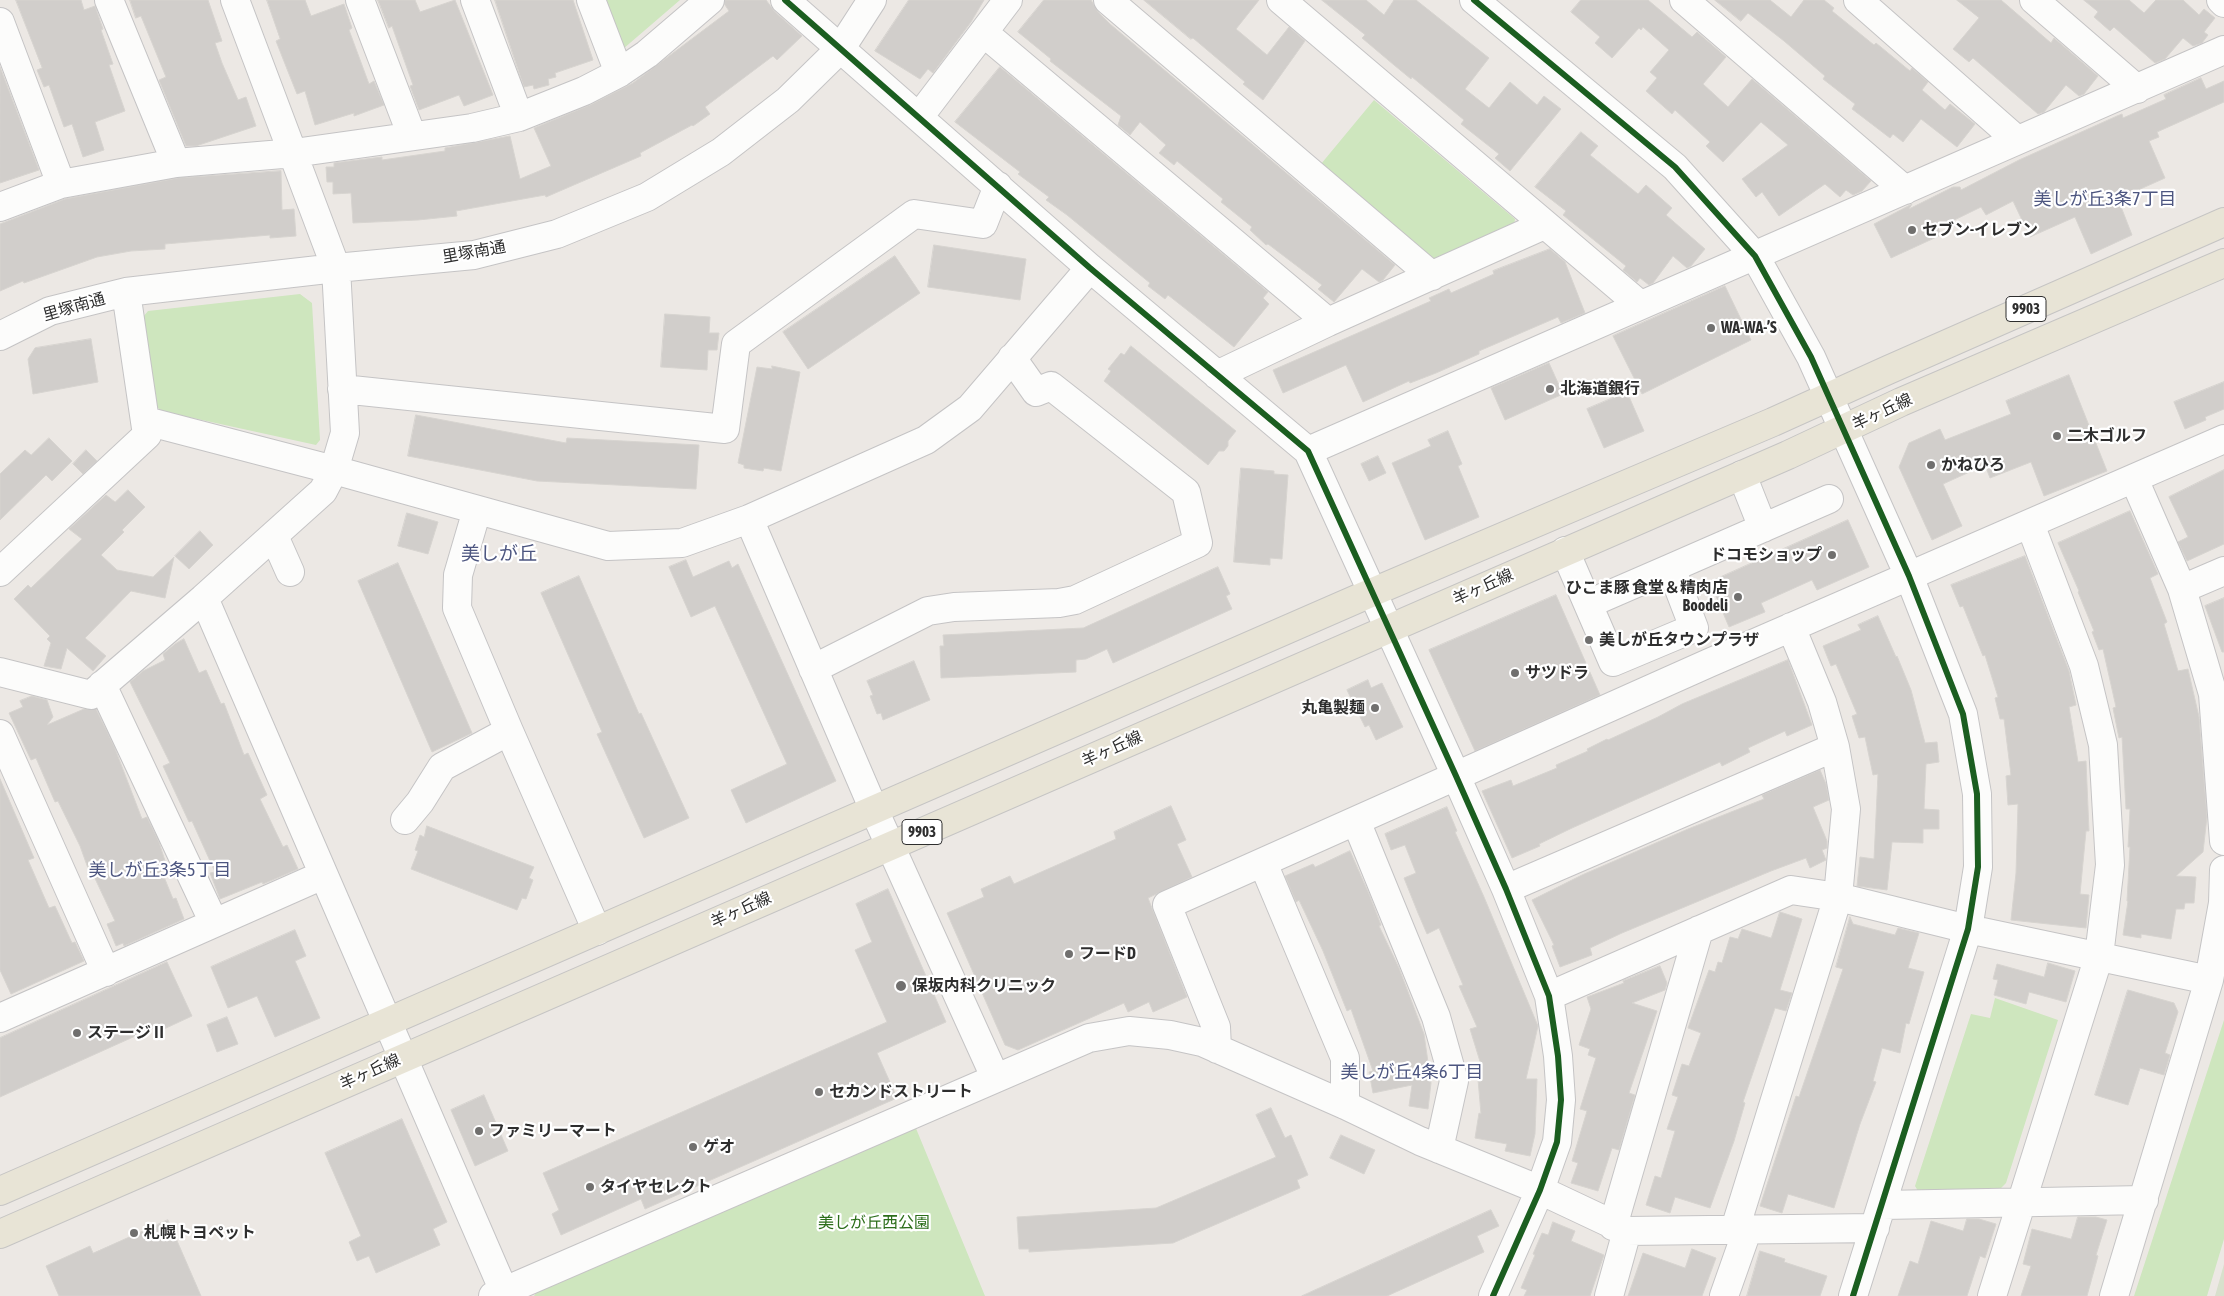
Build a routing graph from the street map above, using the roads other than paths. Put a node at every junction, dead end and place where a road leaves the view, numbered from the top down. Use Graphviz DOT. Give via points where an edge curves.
graph roads {
  1 [pos="109,0"];
  2 [pos="235,0"];
  3 [pos="360,0"];
  4 [pos="475,0"];
  5 [pos="591,0"];
  6 [pos="710,0"];
  7 [pos="785,0"];
  8 [pos="872,0"];
  9 [pos="1008,0"];
  10 [pos="1108,0"];
  11 [pos="1474,0"];
  12 [pos="1684,0"];
  13 [pos="1858,0"];
  14 [pos="2034,0"];
  15 [pos="2221,0"];
  16 [pos="2224,3"];
  17 [pos="1296,5"];
  18 [pos="0,22"];
  19 [pos="984,33"];
  20 [pos="841,48"];
  21 [pos="2224,50"];
  22 [pos="619,73"];
  23 [pos="2137,89"];
  24 [pos="519,117"];
  25 [pos="919,117"];
  26 [pos="412,136"];
  27 [pos="2017,140"];
  28 [pos="294,153"];
  29 [pos="176,163"];
  30 [pos="61,184"];
  31 [pos="998,186"];
  32 [pos="1905,190"];
  33 [pos="0,207"];
  34 [pos="2224,222"];
  35 [pos="1544,226"];
  36 [pos="1754,256"];
  37 [pos="2224,263"];
  38 [pos="336,268"];
  39 [pos="1090,268"];
  40 [pos="1432,276"];
  41 [pos="126,292"];
  42 [pos="1640,305"];
  43 [pos="1328,322"];
  44 [pos="0,336"];
  45 [pos="1012,358"];
  46 [pos="1217,375"];
  47 [pos="342,389"];
  48 [pos="1829,396"];
  49 [pos="146,421"];
  50 [pos="1845,429"];
  51 [pos="2224,439"];
  52 [pos="1308,451"];
  53 [pos="334,470"];
  54 [pos="1742,475"];
  55 [pos="2134,479"];
  56 [pos="1829,499"];
  57 [pos="477,510"];
  58 [pos="749,519"];
  59 [pos="2030,524"];
  60 [pos="1763,528"];
  61 [pos="274,536"];
  62 [pos="1565,551"];
  63 [pos="1671,568"];
  64 [pos="2224,571"];
  65 [pos="0,572"];
  66 [pos="290,572"];
  67 [pos="1909,576"];
  68 [pos="2182,589"];
  69 [pos="1373,592"];
  70 [pos="204,598"];
  71 [pos="1588,604"];
  72 [pos="1791,627"];
  73 [pos="1389,628"];
  74 [pos="1694,628"];
  75 [pos="1619,660"];
  76 [pos="1709,664"];
  77 [pos="813,669"];
  78 [pos="0,672"];
  79 [pos="102,684"];
  80 [pos="1634,697"];
  81 [pos="509,731"];
  82 [pos="0,734"];
  83 [pos="1835,747"];
  84 [pos="1456,776"];
  85 [pos="874,810"];
  86 [pos="405,820"];
  87 [pos="1356,821"];
  88 [pos="2224,841"];
  89 [pos="890,846"];
  90 [pos="1263,864"];
  91 [pos="2224,870"];
  92 [pos="323,875"];
  93 [pos="1506,890"];
  94 [pos="1838,897"];
  95 [pos="214,923"];
  96 [pos="1968,929"];
  97 [pos="1699,930"];
  98 [pos="597,931"];
  99 [pos="2099,956"];
  100 [pos="106,972"];
  101 [pos="2209,980"];
  102 [pos="1549,996"];
  103 [pos="0,1018"];
  104 [pos="387,1022"];
  105 [pos="1217,1049"];
  106 [pos="402,1058"];
  107 [pos="995,1077"];
  108 [pos="1345,1105"];
  109 [pos="1439,1149"];
  110 [pos="1540,1190"];
  111 [pos="0,1191"];
  112 [pos="2144,1200"];
  113 [pos="2021,1203"];
  114 [pos="1879,1217"];
  115 [pos="1620,1228"];
  116 [pos="1742,1229"];
  117 [pos="0,1234"];
  118 [pos="501,1294"];
  119 [pos="1493,1296"];
  120 [pos="1609,1296"];
  121 [pos="1724,1296"];
  122 [pos="1853,1296"];
  123 [pos="1992,1296"];
  124 [pos="2114,1296"];
  1 -- 29 [label="street"];
  2 -- 28 [label="street"];
  3 -- 26 [label="street"];
  4 -- 24 [label="street"];
  5 -- 22 [label="street"];
  6 -- 22 [label="street" via="647,54"];
  7 -- 20 [label="street"];
  8 -- 20 [label="street, 里塚南通"];
  9 -- 19 [label="street"];
  10 -- 40 [label="street"];
  11 -- 36 [label="street" via="1675,167"];
  12 -- 32 [label="street"];
  13 -- 27 [label="street"];
  14 -- 23 [label="street"];
  15 -- 16 [label="street"];
  17 -- 35 [label="street"];
  18 -- 30 [label="street"];
  19 -- 25 [label="street"];
  19 -- 43 [label="street"];
  20 -- 25 [label="street"];
  20 -- 38 [label="street, 里塚南通" via="788,100 721,152 647,197 557,234 474,255"];
  21 -- 23 [label="street"];
  22 -- 24 [label="street"];
  23 -- 27 [label="street"];
  24 -- 26 [label="street" via="472,128"];
  25 -- 31 [label="street"];
  26 -- 28 [label="street"];
  27 -- 32 [label="street"];
  28 -- 29 [label="street"];
  28 -- 38 [label="street"];
  29 -- 30 [label="street"];
  30 -- 33 [label="street"];
  31 -- 39 [label="street"];
  31 -- 47 [label="street" via="983,224 914,214 736,344 725,429"];
  32 -- 36 [label="street"];
  34 -- 48 [label="main road, 9903"];
  35 -- 40 [label="street"];
  35 -- 42 [label="street"];
  36 -- 42 [label="street"];
  36 -- 48 [label="street" via="1812,357"];
  37 -- 50 [label="main road, 羊ヶ丘線 / 9903"];
  38 -- 41 [label="street, 里塚南通"];
  38 -- 47 [label="street"];
  39 -- 45 [label="street"];
  39 -- 46 [label="street"];
  40 -- 43 [label="street"];
  41 -- 44 [label="street, 里塚南通" via="50,311"];
  41 -- 49 [label="street"];
  42 -- 52 [label="street"];
  43 -- 46 [label="street"];
  45 -- 58 [label="street" via="970,408 926,440"];
  45 -- 77 [label="street" via="1036,392 1051,386 1186,492 1198,543 1075,600 928,611"];
  46 -- 52 [label="street"];
  47 -- 53 [label="street" via="344,433"];
  48 -- 50 [label="street"];
  48 -- 69 [label="main road, 9903"];
  49 -- 53 [label="street"];
  49 -- 65 [label="street" via="147,435"];
  50 -- 54 [label="main road, 羊ヶ丘線 / 9903"];
  50 -- 67 [label="street"];
  51 -- 55 [label="street"];
  52 -- 69 [label="street"];
  53 -- 57 [label="street"];
  53 -- 61 [label="street" via="323,491"];
  54 -- 60 [label="street"];
  54 -- 62 [label="main road, 羊ヶ丘線 / 9903"];
  55 -- 59 [label="street"];
  55 -- 68 [label="street"];
  56 -- 60 [label="street"];
  57 -- 58 [label="street" via="608,546 682,543"];
  57 -- 81 [label="street" via="458,575 457,608"];
  58 -- 77 [label="street"];
  59 -- 67 [label="street"];
  59 -- 99 [label="street" via="2084,666 2103,745 2110,865"];
  60 -- 63 [label="street"];
  61 -- 66 [label="street"];
  61 -- 70 [label="street"];
  62 -- 71 [label="street"];
  62 -- 73 [label="main road, 羊ヶ丘線 / 9903"];
  63 -- 71 [label="street"];
  63 -- 74 [label="street"];
  64 -- 68 [label="street"];
  67 -- 72 [label="street"];
  67 -- 96 [label="street" via="1963,714 1977,794 1978,867"];
  68 -- 88 [label="street" via="2213,694"];
  69 -- 73 [label="street"];
  69 -- 85 [label="main road, 9903"];
  70 -- 79 [label="street"];
  70 -- 92 [label="street"];
  71 -- 75 [label="street" via="1613,662"];
  72 -- 76 [label="street"];
  72 -- 83 [label="street" via="1822,702"];
  73 -- 84 [label="street"];
  73 -- 89 [label="main road, 羊ヶ丘線 / 9903"];
  74 -- 75 [label="street"];
  74 -- 76 [label="street"];
  75 -- 80 [label="street"];
  76 -- 80 [label="street"];
  77 -- 85 [label="street"];
  78 -- 79 [label="street" via="91,696"];
  79 -- 95 [label="street"];
  80 -- 84 [label="street"];
  81 -- 86 [label="street" via="442,767"];
  81 -- 98 [label="street"];
  82 -- 100 [label="street"];
  83 -- 93 [label="street"];
  83 -- 94 [label="street" via="1846,808"];
  84 -- 87 [label="street"];
  84 -- 93 [label="street"];
  85 -- 89 [label="street"];
  85 -- 98 [label="main road, 9903"];
  87 -- 90 [label="street"];
  87 -- 109 [label="street" via="1436,1017 1454,1081"];
  89 -- 106 [label="main road, 羊ヶ丘線 / 9903"];
  89 -- 107 [label="street"];
  90 -- 105 [label="street" via="1166,905 1216,1027"];
  90 -- 108 [label="street" via="1345,1058"];
  91 -- 101 [label="street" via="2223,903"];
  92 -- 95 [label="street"];
  92 -- 104 [label="street"];
  93 -- 102 [label="street"];
  94 -- 96 [label="street"];
  94 -- 97 [label="street" via="1791,890"];
  94 -- 116 [label="street"];
  95 -- 100 [label="street"];
  96 -- 99 [label="street"];
  96 -- 114 [label="street"];
  97 -- 102 [label="street"];
  97 -- 115 [label="street"];
  98 -- 104 [label="main road, 9903"];
  99 -- 101 [label="street"];
  99 -- 113 [label="street"];
  100 -- 103 [label="street"];
  101 -- 112 [label="street"];
  102 -- 110 [label="street" via="1561,1100 1557,1142"];
  104 -- 106 [label="street"];
  104 -- 111 [label="main road, 9903"];
  105 -- 107 [label="street" via="1178,1037 1129,1031 1088,1038"];
  105 -- 108 [label="street"];
  106 -- 117 [label="main road, 羊ヶ丘線 / 9903"];
  106 -- 118 [label="street"];
  107 -- 118 [label="street"];
  108 -- 109 [label="street"];
  109 -- 110 [label="street"];
  110 -- 115 [label="street"];
  110 -- 119 [label="street"];
  112 -- 113 [label="street"];
  112 -- 124 [label="street"];
  113 -- 114 [label="street"];
  113 -- 123 [label="street"];
  114 -- 116 [label="street"];
  114 -- 122 [label="street"];
  115 -- 116 [label="street"];
  115 -- 120 [label="street"];
  116 -- 121 [label="street"];
}
